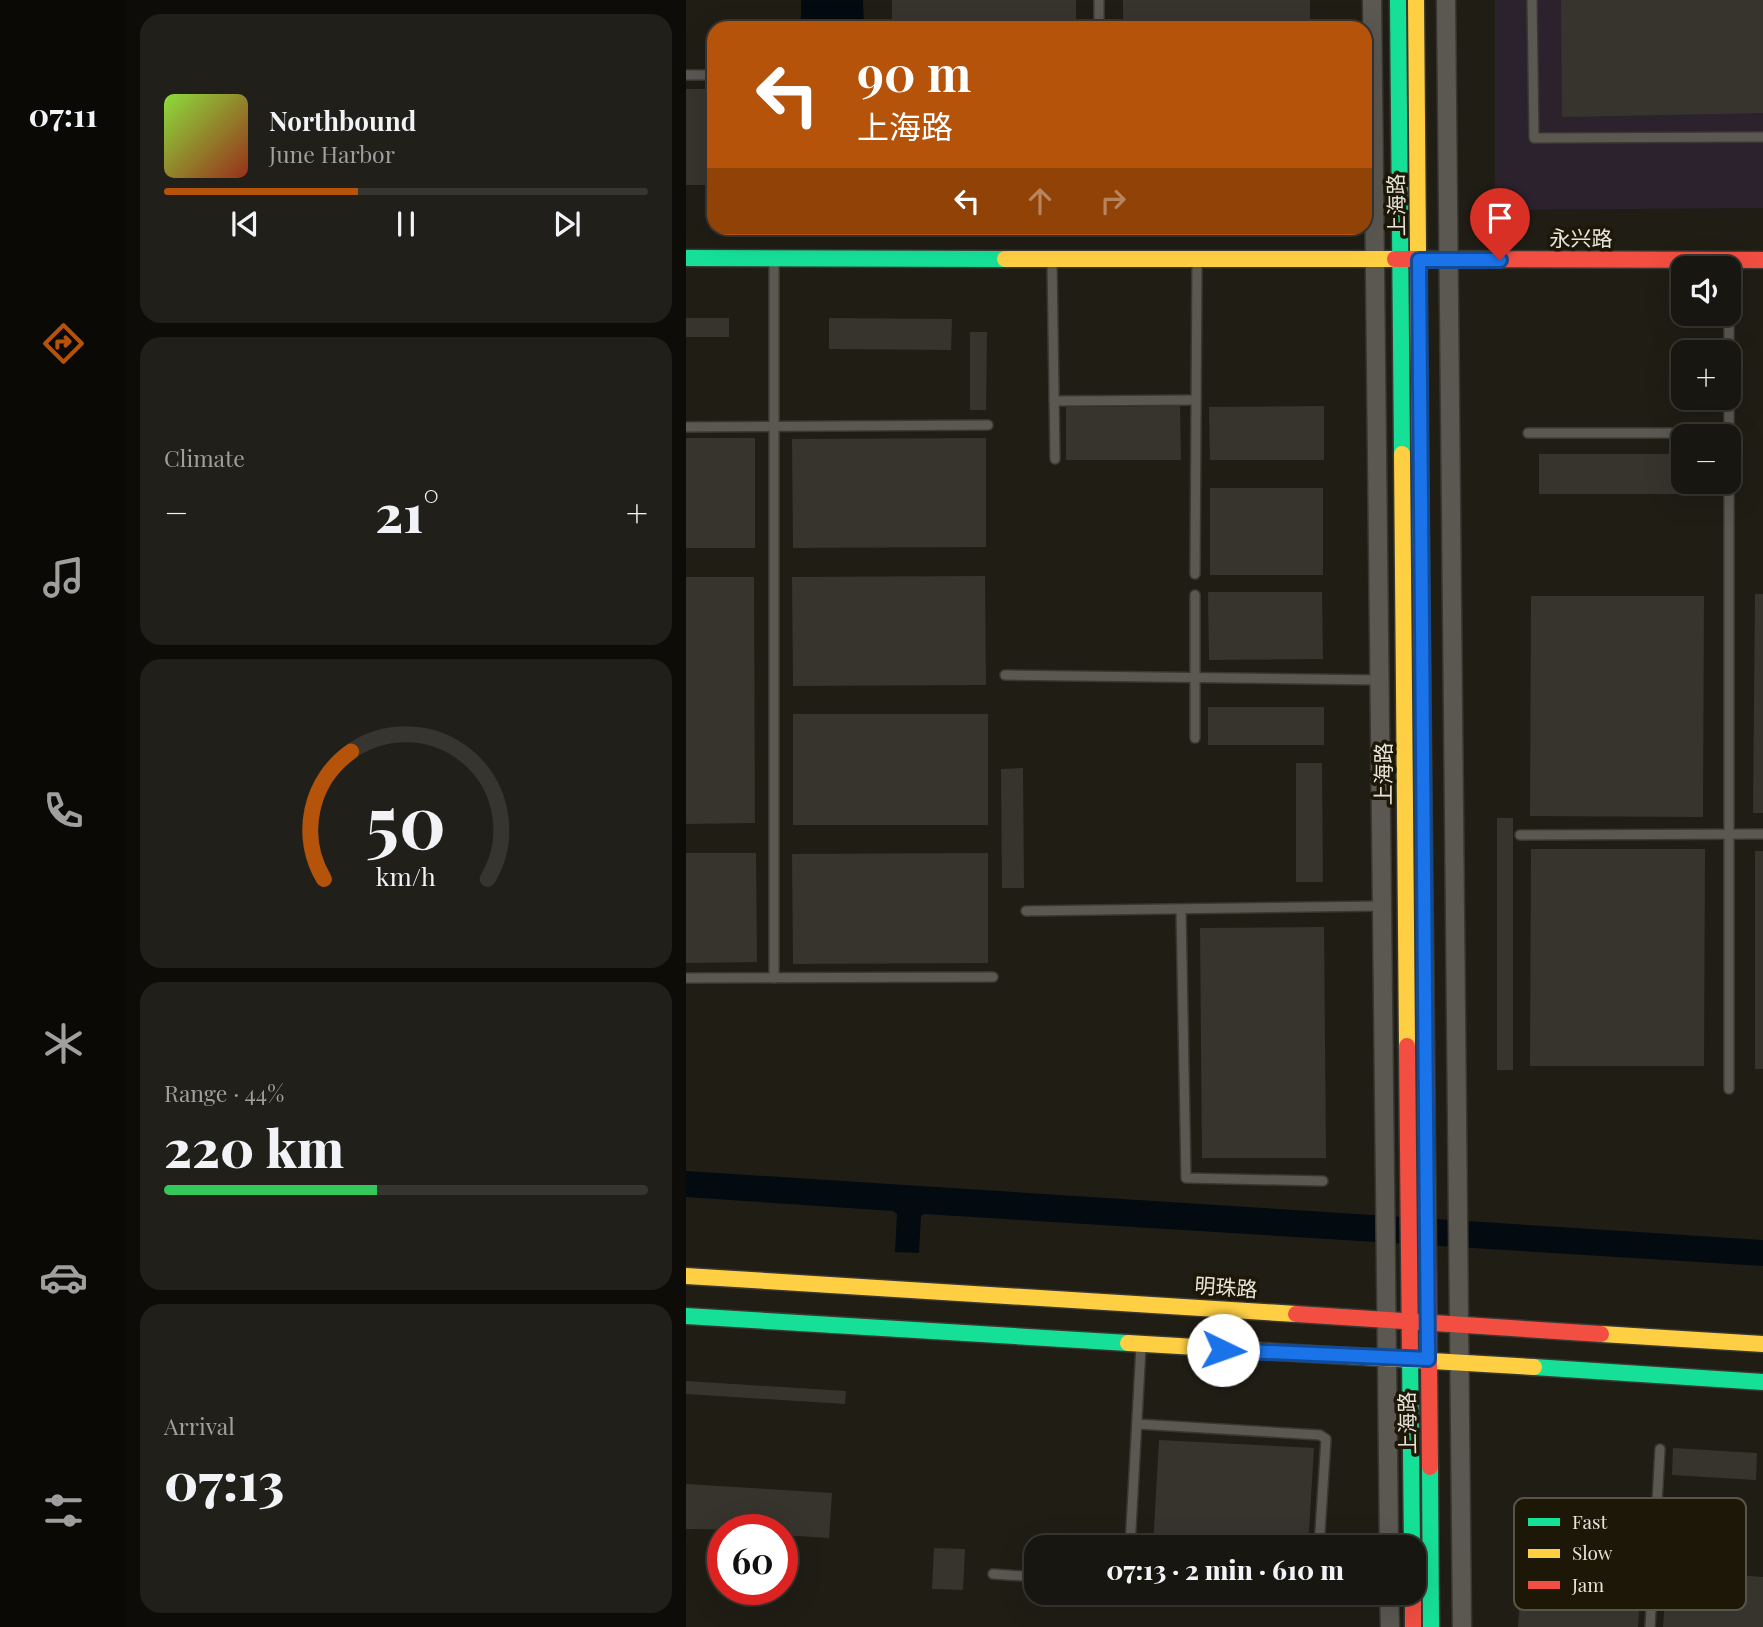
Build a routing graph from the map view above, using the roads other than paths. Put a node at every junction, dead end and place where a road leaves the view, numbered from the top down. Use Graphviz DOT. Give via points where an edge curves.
graph roads {
  1 [pos="1099,0"];
  2 [pos="1372,0"];
  3 [pos="1398,0"];
  4 [pos="1416,0"];
  5 [pos="1446,0"];
  6 [pos="1532,0"];
  7 [pos="1099,21"];
  8 [pos="1371,21"];
  9 [pos="686,75"];
  10 [pos="707,75"];
  11 [pos="1763,137"];
  12 [pos="1372,168"];
  13 [pos="686,258"];
  14 [pos="774,258"];
  15 [pos="1052,260"];
  16 [pos="1375,260"];
  17 [pos="1401,260"];
  18 [pos="1419,260"];
  19 [pos="1449,260"];
  20 [pos="1671,260"];
  21 [pos="1741,260"];
  22 [pos="1763,260"];
  23 [pos="1197,261"];
  24 [pos="1729,326"];
  25 [pos="1196,400"];
  26 [pos="1054,401"];
  27 [pos="1729,424"];
  28 [pos="988,425"];
  29 [pos="686,427"];
  30 [pos="774,427"];
  31 [pos="1528,433"];
  32 [pos="1671,433"];
  33 [pos="1055,459"];
  34 [pos="1729,494"];
  35 [pos="1195,574"];
  36 [pos="1195,595"];
  37 [pos="1005,675"];
  38 [pos="1195,676"];
  39 [pos="1380,680"];
  40 [pos="1195,738"];
  41 [pos="1729,834"];
  42 [pos="1763,834"];
  43 [pos="1520,835"];
  44 [pos="1382,906"];
  45 [pos="1181,909"];
  46 [pos="1027,911"];
  47 [pos="993,977"];
  48 [pos="686,978"];
  49 [pos="774,978"];
  50 [pos="1729,1088"];
  51 [pos="1323,1181"];
  52 [pos="686,1276"];
  53 [pos="686,1316"];
  54 [pos="1386,1320"];
  55 [pos="1409,1321"];
  56 [pos="1428,1322"];
  57 [pos="1459,1324"];
  58 [pos="1763,1344"];
  59 [pos="1142,1346"];
  60 [pos="1387,1358"];
  61 [pos="1410,1359"];
  62 [pos="1428,1359"];
  63 [pos="1460,1360"];
  64 [pos="1763,1382"];
  65 [pos="1137,1423"];
  66 [pos="1660,1449"];
  67 [pos="1657,1498"];
  68 [pos="1131,1535"];
  69 [pos="1320,1535"];
  70 [pos="1389,1535"];
  71 [pos="1412,1535"];
  72 [pos="993,1574"];
  73 [pos="1024,1576"];
  74 [pos="1389,1605"];
  75 [pos="1413,1605"];
  76 [pos="1390,1627"];
  77 [pos="1413,1627"];
  78 [pos="1431,1627"];
  79 [pos="1462,1627"];
  1 -- 7 [label="lane"];
  2 -- 8 [label="street"];
  3 -- 17 [label="main road, 上海路"];
  4 -- 18 [label="main road, 上海路"];
  5 -- 19 [label="street"];
  6 -- 11 [label="lane" via="1534,138"];
  9 -- 10 [label="lane"];
  12 -- 16 [label="street"];
  13 -- 14 [label="main road, 永兴路"];
  14 -- 15 [label="main road, 永兴路"];
  14 -- 30 [label="lane"];
  15 -- 23 [label="main road, 永兴路"];
  15 -- 26 [label="lane"];
  16 -- 17 [label="main road, 永兴路"];
  16 -- 23 [label="main road, 永兴路"];
  16 -- 39 [label="street"];
  17 -- 18 [label="main road, 永兴路"];
  17 -- 55 [label="main road, 上海路"];
  18 -- 19 [label="main road, 永兴路"];
  18 -- 56 [label="main road, 上海路"];
  19 -- 20 [label="main road, 永兴路"];
  19 -- 57 [label="street"];
  21 -- 22 [label="main road, 永兴路"];
  23 -- 25 [label="lane"];
  24 -- 27 [label="lane"];
  25 -- 26 [label="lane"];
  25 -- 35 [label="lane"];
  26 -- 33 [label="lane"];
  28 -- 30 [label="lane"];
  29 -- 30 [label="lane"];
  30 -- 49 [label="lane"];
  31 -- 32 [label="lane"];
  34 -- 41 [label="lane"];
  36 -- 38 [label="lane"];
  37 -- 38 [label="lane"];
  38 -- 39 [label="lane"];
  38 -- 40 [label="lane"];
  39 -- 44 [label="street"];
  41 -- 42 [label="lane"];
  41 -- 43 [label="lane"];
  41 -- 50 [label="lane"];
  44 -- 45 [label="lane"];
  44 -- 54 [label="street"];
  45 -- 46 [label="lane"];
  45 -- 51 [label="lane" via="1186,1178"];
  47 -- 49 [label="lane"];
  48 -- 49 [label="lane"];
  52 -- 54 [label="main road, 明珠路"];
  53 -- 59 [label="main road"];
  54 -- 55 [label="main road, 明珠路"];
  54 -- 60 [label="street"];
  55 -- 56 [label="main road, 明珠路"];
  55 -- 61 [label="main road, 上海路"];
  56 -- 57 [label="main road, 明珠路"];
  56 -- 62 [label="main road, 上海路"];
  57 -- 58 [label="main road, 明珠路"];
  57 -- 63 [label="street"];
  59 -- 60 [label="main road"];
  59 -- 65 [label="lane"];
  60 -- 61 [label="main road"];
  60 -- 70 [label="street"];
  61 -- 62 [label="main road"];
  61 -- 71 [label="main road, 上海路"];
  62 -- 63 [label="main road"];
  62 -- 78 [label="main road, 上海路"];
  63 -- 64 [label="main road"];
  63 -- 79 [label="street"];
  65 -- 68 [label="lane"];
  65 -- 69 [label="lane" via="1320,1434 1326,1439"];
  66 -- 67 [label="lane"];
  72 -- 73 [label="lane"];
  74 -- 76 [label="street"];
  75 -- 77 [label="main road"];
}
